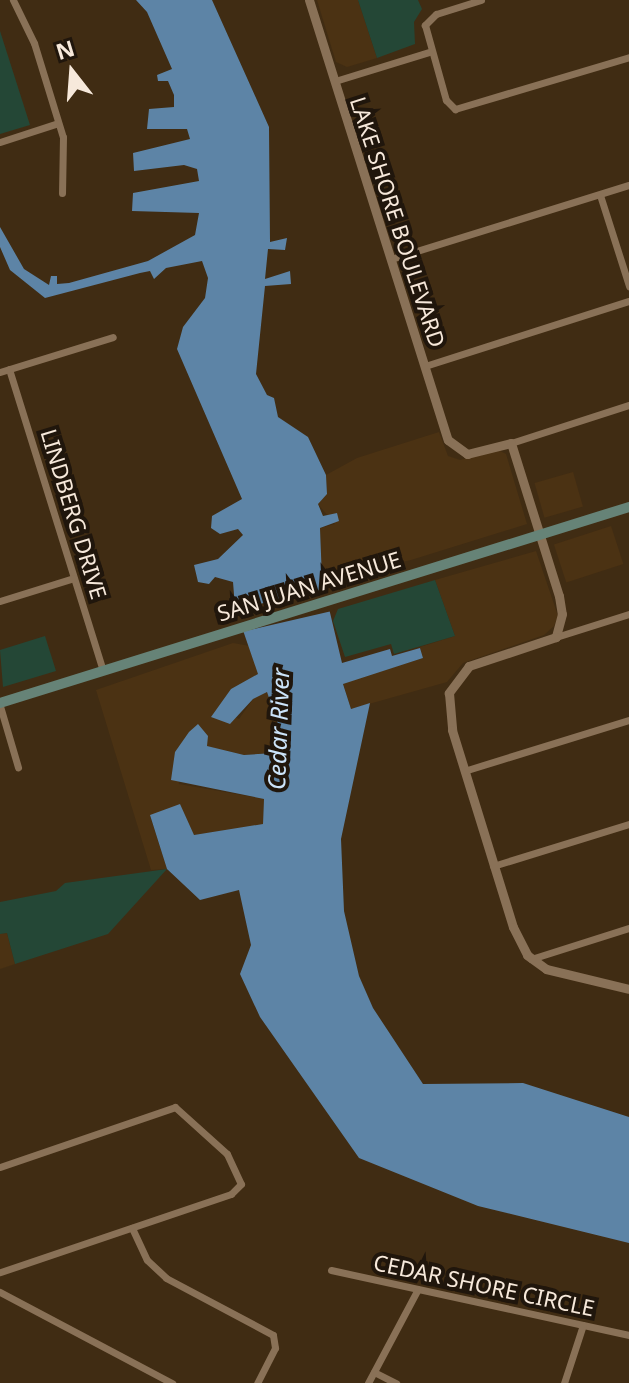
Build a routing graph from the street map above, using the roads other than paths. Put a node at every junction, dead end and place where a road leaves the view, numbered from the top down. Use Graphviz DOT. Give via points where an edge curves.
graph roads {
  1 [pos="13,0"];
  2 [pos="309,0"];
  3 [pos="481,0"];
  4 [pos="429,52"];
  5 [pos="629,57"];
  6 [pos="335,81"];
  7 [pos="58,123"];
  8 [pos="0,142"];
  9 [pos="629,185"];
  10 [pos="62,193"];
  11 [pos="600,195"];
  12 [pos="391,259"];
  13 [pos="629,286"];
  14 [pos="629,301"];
  15 [pos="113,337"];
  16 [pos="425,366"];
  17 [pos="9,369"];
  18 [pos="0,372"];
  19 [pos="629,405"];
  20 [pos="511,443"];
  21 [pos="629,507"];
  22 [pos="540,535"];
  23 [pos="74,578"];
  24 [pos="0,601"];
  25 [pos="629,614"];
  26 [pos="556,637"];
  27 [pos="103,671"];
  28 [pos="0,704"];
  29 [pos="629,720"];
  30 [pos="18,767"];
  31 [pos="464,771"];
  32 [pos="629,824"];
  33 [pos="493,866"];
  34 [pos="629,928"];
  35 [pos="531,959"];
  36 [pos="629,989"];
  37 [pos="0,1167"];
  38 [pos="132,1228"];
  39 [pos="331,1270"];
  40 [pos="0,1272"];
  41 [pos="418,1289"];
  42 [pos="0,1292"];
  43 [pos="583,1325"];
  44 [pos="629,1335"];
  45 [pos="374,1372"];
  46 [pos="172,1383"];
  47 [pos="257,1383"];
  48 [pos="368,1383"];
  49 [pos="396,1383"];
  50 [pos="564,1383"];
  1 -- 7 [label="street" via="34,43"];
  2 -- 6 [label="street, LAKE SHORE BOULEVARD"];
  3 -- 4 [label="street" via="427,21"];
  4 -- 5 [label="street" via="446,100 455,109"];
  4 -- 6 [label="street"];
  6 -- 12 [label="street, LAKE SHORE BOULEVARD"];
  7 -- 8 [label="street"];
  7 -- 10 [label="street" via="65,147"];
  9 -- 11 [label="street"];
  11 -- 12 [label="street"];
  11 -- 13 [label="street"];
  12 -- 16 [label="street, LAKE SHORE BOULEVARD"];
  14 -- 16 [label="street"];
  15 -- 17 [label="street"];
  16 -- 20 [label="street, LAKE SHORE BOULEVARD" via="448,440 458,452"];
  17 -- 18 [label="street"];
  17 -- 23 [label="street, LINDBERG DRIVE"];
  19 -- 20 [label="street"];
  20 -- 22 [label="street"];
  21 -- 22 [label="main road, SAN JUAN AVENUE"];
  22 -- 26 [label="street" via="562,614"];
  22 -- 27 [label="main road, SAN JUAN AVENUE"];
  23 -- 24 [label="street"];
  23 -- 27 [label="street, LINDBERG DRIVE"];
  25 -- 26 [label="street"];
  26 -- 31 [label="street" via="479,661 453,683 448,714"];
  27 -- 28 [label="main road, SAN JUAN AVENUE"];
  28 -- 30 [label="street"];
  29 -- 31 [label="street"];
  31 -- 33 [label="street"];
  32 -- 33 [label="street"];
  33 -- 35 [label="street" via="517,937"];
  34 -- 35 [label="street"];
  35 -- 36 [label="street" via="559,973"];
  37 -- 38 [label="street" via="175,1107 227,1154 241,1184 231,1194"];
  38 -- 40 [label="street"];
  38 -- 47 [label="street" via="147,1260 166,1278 273,1335 275,1348"];
  39 -- 41 [label="street, CEDAR SHORE CIRCLE"];
  41 -- 43 [label="street, CEDAR SHORE CIRCLE"];
  41 -- 45 [label="street"];
  42 -- 46 [label="street"];
  43 -- 44 [label="street, CEDAR SHORE CIRCLE"];
  43 -- 50 [label="street"];
  45 -- 48 [label="street"];
  45 -- 49 [label="street"];
}
